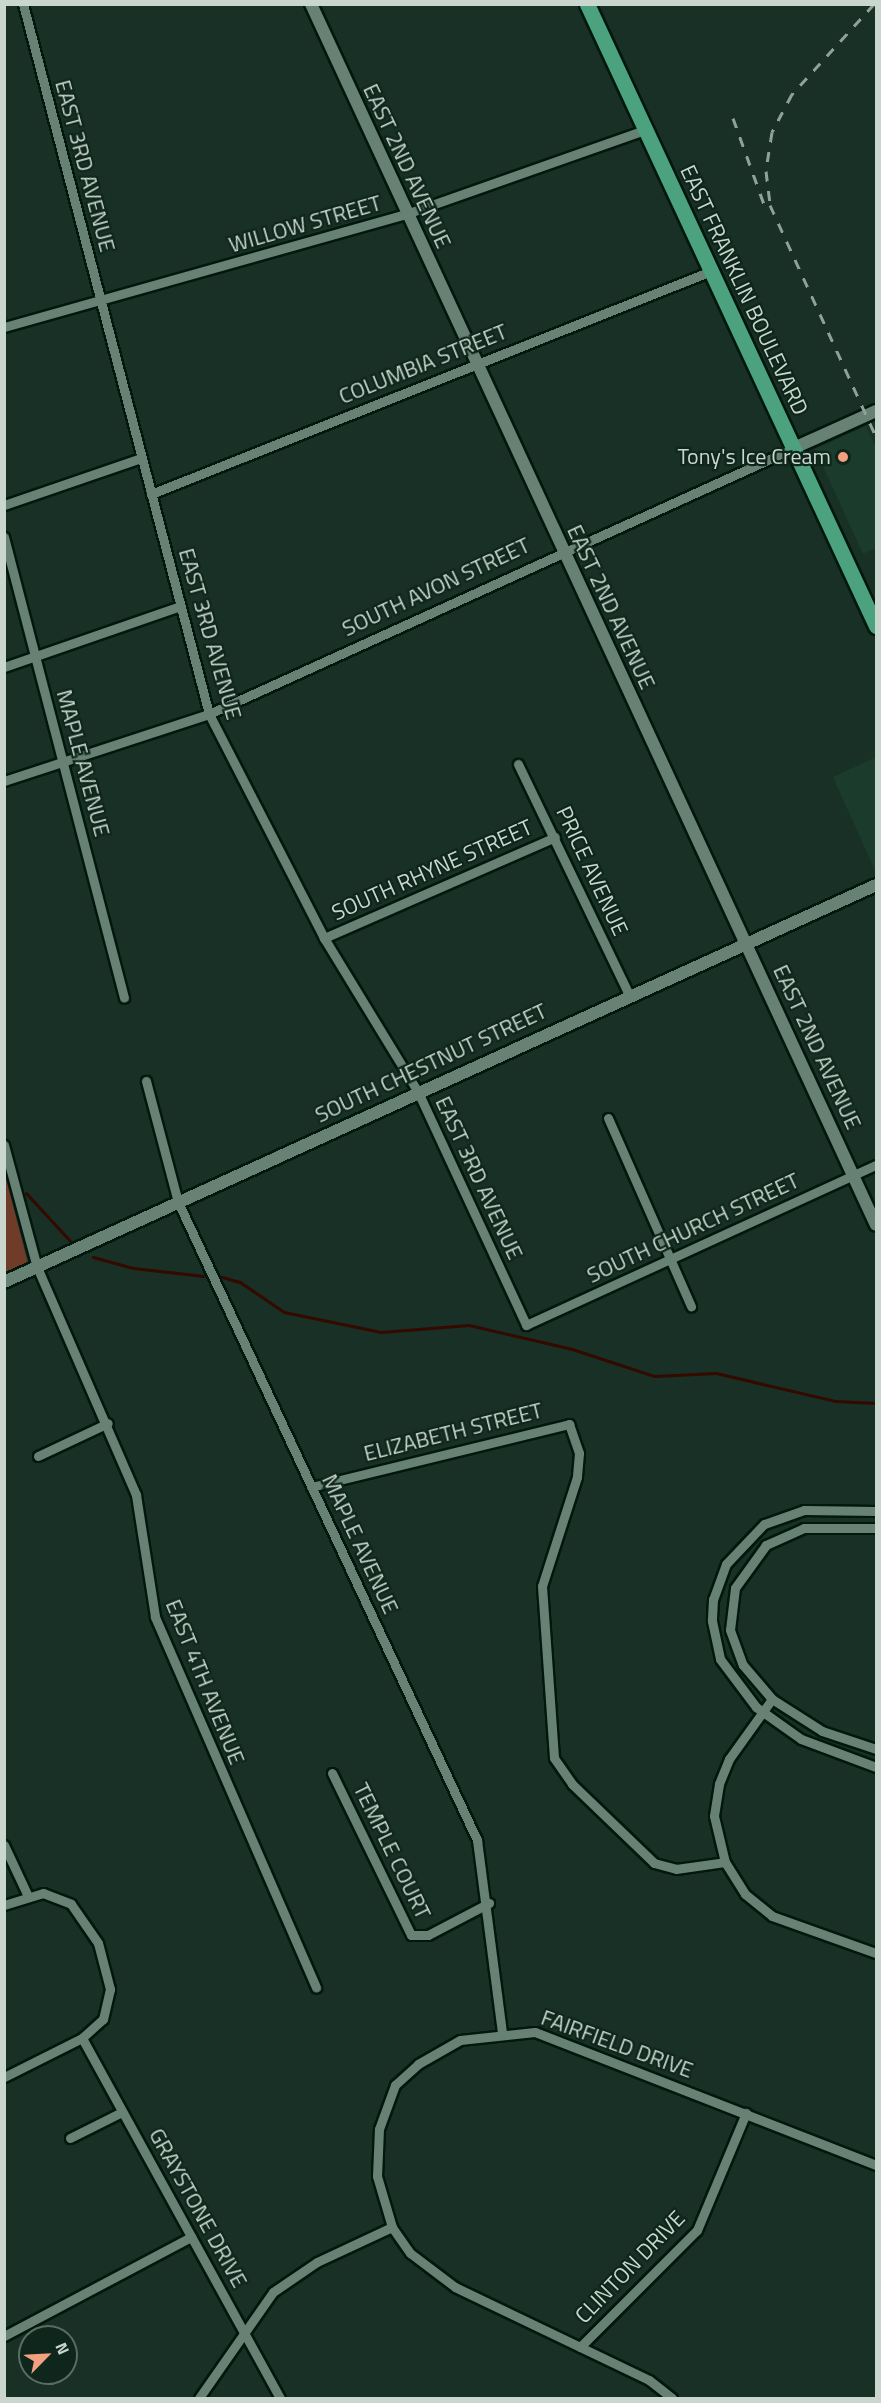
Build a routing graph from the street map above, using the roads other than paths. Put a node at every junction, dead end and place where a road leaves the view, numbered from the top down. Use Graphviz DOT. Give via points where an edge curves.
graph roads {
  1 [pos="22,4"];
  2 [pos="311,4"];
  3 [pos="588,4"];
  4 [pos="645,130"];
  5 [pos="406,214"];
  6 [pos="711,272"];
  7 [pos="100,302"];
  8 [pos="4,327"];
  9 [pos="476,364"];
  10 [pos="876,411"];
  11 [pos="794,448"];
  12 [pos="141,458"];
  13 [pos="151,494"];
  14 [pos="4,505"];
  15 [pos="4,537"];
  16 [pos="563,552"];
  17 [pos="180,606"];
  18 [pos="876,626"];
  19 [pos="35,657"];
  20 [pos="4,667"];
  21 [pos="209,714"];
  22 [pos="62,762"];
  23 [pos="518,764"];
  24 [pos="4,782"];
  25 [pos="555,837"];
  26 [pos="876,885"];
  27 [pos="324,938"];
  28 [pos="746,944"];
  29 [pos="629,995"];
  30 [pos="124,998"];
  31 [pos="146,1081"];
  32 [pos="418,1092"];
  33 [pos="608,1118"];
  34 [pos="4,1145"];
  35 [pos="876,1165"];
  36 [pos="854,1176"];
  37 [pos="178,1203"];
  38 [pos="876,1226"];
  39 [pos="670,1260"];
  40 [pos="37,1267"];
  41 [pos="4,1282"];
  42 [pos="691,1306"];
  43 [pos="526,1325"];
  44 [pos="108,1424"];
  45 [pos="38,1456"];
  46 [pos="311,1487"];
  47 [pos="876,1511"];
  48 [pos="876,1528"];
  49 [pos="772,1699"];
  50 [pos="763,1713"];
  51 [pos="876,1749"];
  52 [pos="876,1767"];
  53 [pos="332,1773"];
  54 [pos="4,1845"];
  55 [pos="724,1862"];
  56 [pos="27,1894"];
  57 [pos="489,1903"];
  58 [pos="4,1905"];
  59 [pos="876,1953"];
  60 [pos="316,1988"];
  61 [pos="502,2032"];
  62 [pos="82,2038"];
  63 [pos="4,2077"];
  64 [pos="122,2112"];
  65 [pos="746,2113"];
  66 [pos="70,2138"];
  67 [pos="876,2165"];
  68 [pos="392,2227"];
  69 [pos="191,2237"];
  70 [pos="245,2332"];
  71 [pos="4,2336"];
  72 [pos="580,2347"];
  73 [pos="199,2398"];
  74 [pos="280,2398"];
  75 [pos="672,2398"];
  1 -- 7 [label="street, EAST 3RD AVENUE"];
  2 -- 5 [label="street, EAST 2ND AVENUE"];
  3 -- 4 [label="main road, EAST FRANKLIN BOULEVARD"];
  4 -- 5 [label="street, WILLOW STREET"];
  4 -- 6 [label="main road, EAST FRANKLIN BOULEVARD"];
  5 -- 7 [label="street, WILLOW STREET"];
  5 -- 9 [label="street, EAST 2ND AVENUE"];
  6 -- 9 [label="street, COLUMBIA STREET"];
  6 -- 11 [label="main road, EAST FRANKLIN BOULEVARD"];
  7 -- 8 [label="street, WILLOW STREET"];
  7 -- 12 [label="street, EAST 3RD AVENUE"];
  9 -- 13 [label="street, COLUMBIA STREET"];
  9 -- 16 [label="street, EAST 2ND AVENUE"];
  10 -- 11 [label="street, SOUTH AVON STREET"];
  11 -- 16 [label="street, SOUTH AVON STREET"];
  11 -- 18 [label="main road, EAST FRANKLIN BOULEVARD"];
  12 -- 13 [label="street, EAST 3RD AVENUE"];
  12 -- 14 [label="street"];
  13 -- 17 [label="street, EAST 3RD AVENUE"];
  15 -- 19 [label="street, MAPLE AVENUE"];
  16 -- 21 [label="street, SOUTH AVON STREET"];
  16 -- 28 [label="street, EAST 2ND AVENUE"];
  17 -- 19 [label="street"];
  17 -- 21 [label="street, EAST 3RD AVENUE"];
  19 -- 20 [label="street"];
  19 -- 22 [label="street, MAPLE AVENUE"];
  21 -- 22 [label="street, SOUTH AVON STREET"];
  21 -- 27 [label="street, EAST 3RD AVENUE"];
  22 -- 24 [label="street, SOUTH AVON STREET"];
  22 -- 30 [label="street, MAPLE AVENUE"];
  23 -- 25 [label="street, PRICE AVENUE"];
  25 -- 27 [label="street, SOUTH RHYNE STREET"];
  25 -- 29 [label="street, PRICE AVENUE"];
  26 -- 28 [label="street, SOUTH CHESTNUT STREET"];
  27 -- 32 [label="street, EAST 3RD AVENUE"];
  28 -- 29 [label="street, SOUTH CHESTNUT STREET"];
  28 -- 36 [label="street, EAST 2ND AVENUE"];
  29 -- 32 [label="street, SOUTH CHESTNUT STREET"];
  31 -- 37 [label="street, MAPLE AVENUE"];
  32 -- 37 [label="street, SOUTH CHESTNUT STREET"];
  32 -- 43 [label="street, EAST 3RD AVENUE"];
  33 -- 39 [label="street"];
  34 -- 40 [label="street, EAST 4TH AVENUE"];
  35 -- 36 [label="street, SOUTH CHURCH STREET"];
  36 -- 38 [label="street, EAST 2ND AVENUE"];
  36 -- 39 [label="street, SOUTH CHURCH STREET"];
  37 -- 40 [label="street, SOUTH CHESTNUT STREET"];
  37 -- 46 [label="street, MAPLE AVENUE"];
  39 -- 42 [label="street"];
  39 -- 43 [label="street, SOUTH CHURCH STREET"];
  40 -- 41 [label="street, SOUTH CHESTNUT STREET"];
  40 -- 44 [label="street, EAST 4TH AVENUE"];
  44 -- 45 [label="street"];
  44 -- 60 [label="street, EAST 4TH AVENUE" via="140,1508 155,1617"];
  46 -- 55 [label="street, ELIZABETH STREET" via="569,1424 579,1453 577,1477 542,1586 554,1758 572,1784 654,1863 676,1869"];
  46 -- 57 [label="street, MAPLE AVENUE" via="477,1840"];
  47 -- 50 [label="street" via="789,1514 752,1534 726,1564 713,1599 716,1648 738,1688"];
  48 -- 49 [label="street" via="804,1528 776,1538 748,1563 731,1601 730,1630 742,1665"];
  49 -- 50 [label="street"];
  49 -- 51 [label="street" via="822,1731"];
  50 -- 52 [label="street" via="829,1753"];
  50 -- 55 [label="street" via="729,1759 719,1784 714,1816"];
  53 -- 57 [label="street, TEMPLE COURT" via="411,1935 428,1935"];
  54 -- 56 [label="street"];
  55 -- 59 [label="street" via="745,1894 772,1916"];
  56 -- 58 [label="street"];
  56 -- 62 [label="street" via="58,1895 71,1904 104,1958 110,2004 103,2019"];
  57 -- 61 [label="street, MAPLE AVENUE"];
  61 -- 65 [label="street, FAIRFIELD DRIVE" via="535,2032 572,2044"];
  61 -- 68 [label="street, FAIRFIELD DRIVE" via="446,2047 406,2073 392,2091 376,2161"];
  62 -- 63 [label="street"];
  62 -- 64 [label="street, GRAYSTONE DRIVE"];
  64 -- 66 [label="street"];
  64 -- 69 [label="street, GRAYSTONE DRIVE"];
  65 -- 67 [label="street, FAIRFIELD DRIVE"];
  65 -- 72 [label="street, CLINTON DRIVE" via="697,2230"];
  68 -- 70 [label="street" via="284,2282"];
  68 -- 72 [label="street, FAIRFIELD DRIVE" via="438,2277"];
  69 -- 70 [label="street, GRAYSTONE DRIVE"];
  69 -- 71 [label="street"];
  70 -- 73 [label="street"];
  70 -- 74 [label="street, GRAYSTONE DRIVE"];
  72 -- 75 [label="street, FAIRFIELD DRIVE" via="649,2380"];
}
